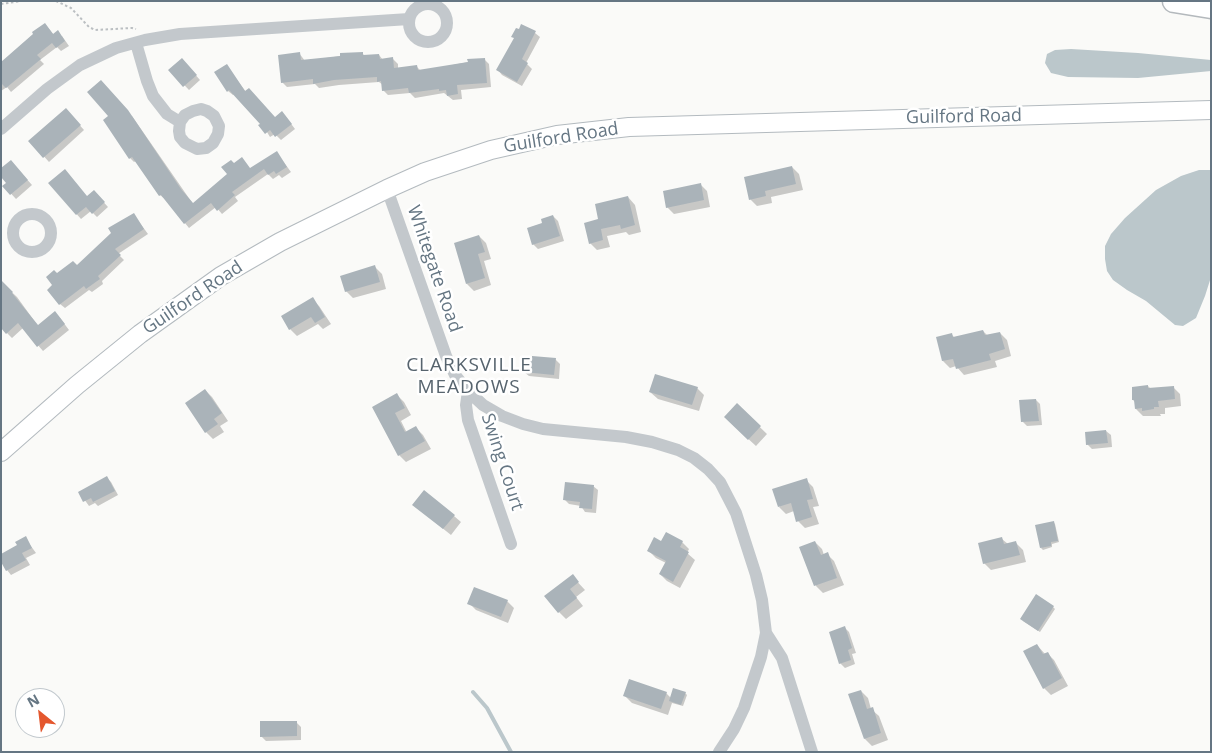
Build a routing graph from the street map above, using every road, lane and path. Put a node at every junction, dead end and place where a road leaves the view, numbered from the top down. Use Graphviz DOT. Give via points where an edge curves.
graph roads {
  1 [pos="21,1"];
  2 [pos="56,1"];
  3 [pos="1174,1"];
  4 [pos="1,4"];
  5 [pos="1211,7"];
  6 [pos="409,19"];
  7 [pos="141,42"];
  8 [pos="1211,110"];
  9 [pos="180,122"];
  10 [pos="1,129"];
  11 [pos="387,189"];
  12 [pos="2,224"];
  13 [pos="13,231"];
  14 [pos="468,390"];
  15 [pos="1,452"];
  16 [pos="511,544"];
  17 [pos="766,633"];
  18 [pos="719,752"];
  19 [pos="812,752"];
  1 -- 4 [label="path"];
  2 -- 7 [label="path" via="71,8 89,27 100,30 132,28 141,33"];
  3 -- 5 [label="highway"];
  6 -- 7 [label="street" via="180,34"];
  7 -- 9 [label="street" via="147,81 153,96 167,114"];
  7 -- 10 [label="street" via="99,55 80,65 46,89"];
  8 -- 11 [label="main road, Guilford Road" via="812,120 592,130 491,150 425,172"];
  11 -- 14 [label="street, Whitegate Road" via="446,356 455,375"];
  11 -- 15 [label="main road, Guilford Road" via="280,242 206,286 77,385"];
  12 -- 13 [label="street"];
  14 -- 16 [label="street, Swing Court" via="468,420"];
  14 -- 17 [label="street, Whitegate Road" via="502,416 523,424 652,442 678,450 708,469 720,482 742,531 762,600"];
  17 -- 18 [label="street, Whitegate Road" via="762,657 744,708"];
  17 -- 19 [label="street" via="782,658"];
}
